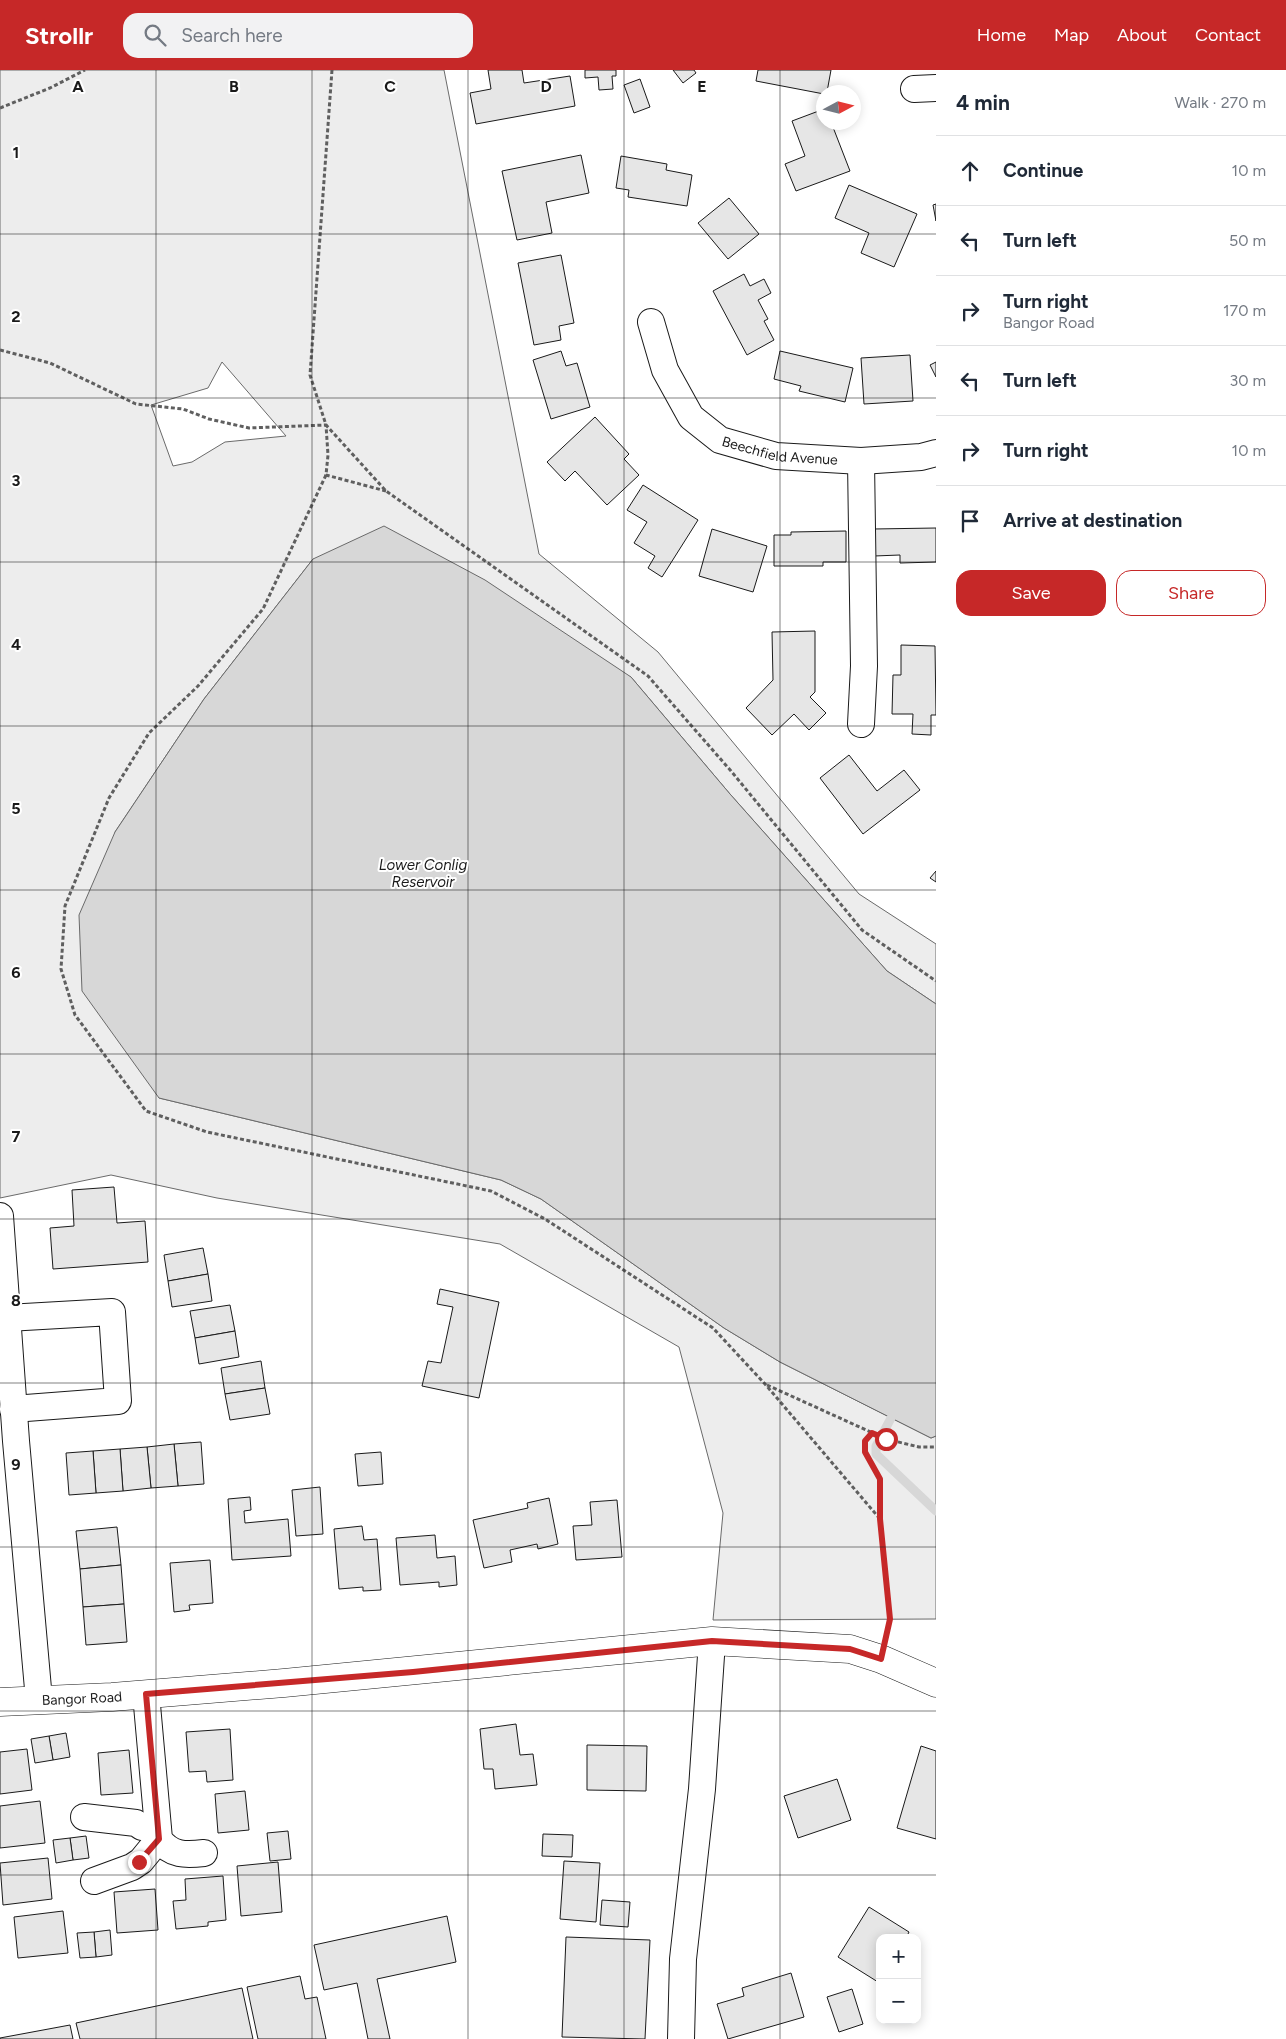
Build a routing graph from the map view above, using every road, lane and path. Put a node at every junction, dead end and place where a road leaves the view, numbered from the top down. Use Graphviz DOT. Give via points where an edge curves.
graph roads {
  1 [pos="85,70"];
  2 [pos="332,70"];
  3 [pos="0,108"];
  4 [pos="651,322"];
  5 [pos="0,350"];
  6 [pos="326,425"];
  7 [pos="936,453"];
  8 [pos="861,461"];
  9 [pos="326,475"];
  10 [pos="386,491"];
  11 [pos="861,724"];
  12 [pos="936,981"];
  13 [pos="0,1216"];
  14 [pos="7,1318"];
  15 [pos="765,1384"];
  16 [pos="13,1409"];
  17 [pos="874,1434"];
  18 [pos="8,1442"];
  19 [pos="936,1447"];
  20 [pos="880,1519"];
  21 [pos="712,1641"];
  22 [pos="881,1659"];
  23 [pos="936,1683"];
  24 [pos="146,1694"];
  25 [pos="39,1700"];
  26 [pos="0,1702"];
  27 [pos="84,1817"];
  28 [pos="158,1835"];
  29 [pos="204,1853"];
  30 [pos="94,1881"];
  31 [pos="681,2039"];
  1 -- 3 [label="path"];
  2 -- 6 [label="path" via="310,375"];
  4 -- 8 [label="street, Beechfield Avenue" via="665,370 691,417 720,440 776,456"];
  5 -- 6 [label="path" via="50,363 136,404 183,409 249,428"];
  6 -- 9 [label="path"];
  6 -- 10 [label="path"];
  7 -- 8 [label="street, Beechfield Avenue"];
  8 -- 11 [label="street" via="864,666"];
  9 -- 10 [label="path"];
  9 -- 15 [label="path" via="263,610 198,686 149,733 109,798 65,906 61,969 75,1015 146,1111 207,1132 491,1190 545,1219 713,1328"];
  10 -- 12 [label="path" via="648,676 862,930"];
  13 -- 14 [label="street"];
  14 -- 16 [label="street"];
  14 -- 16 [label="street" via="112,1312 118,1401"];
  15 -- 17 [label="path"];
  15 -- 20 [label="path"];
  16 -- 18 [label="street"];
  17 -- 19 [label="path" via="920,1447"];
  17 -- 20 [label="path" via="865,1441 865,1452 880,1479"];
  18 -- 25 [label="street"];
  20 -- 22 [label="path" via="890,1619"];
  21 -- 22 [label="street, Bangor Road" via="850,1649"];
  21 -- 24 [label="street, Bangor Road" via="413,1672"];
  21 -- 31 [label="street" via="702,1789 683,1959"];
  22 -- 23 [label="street, Bangor Road"];
  24 -- 25 [label="street, Bangor Road"];
  24 -- 28 [label="street"];
  25 -- 26 [label="street, Bangor Road"];
  27 -- 28 [label="street" via="136,1823"];
  28 -- 29 [label="street" via="173,1852"];
  28 -- 30 [label="street" via="141,1861"];
}
